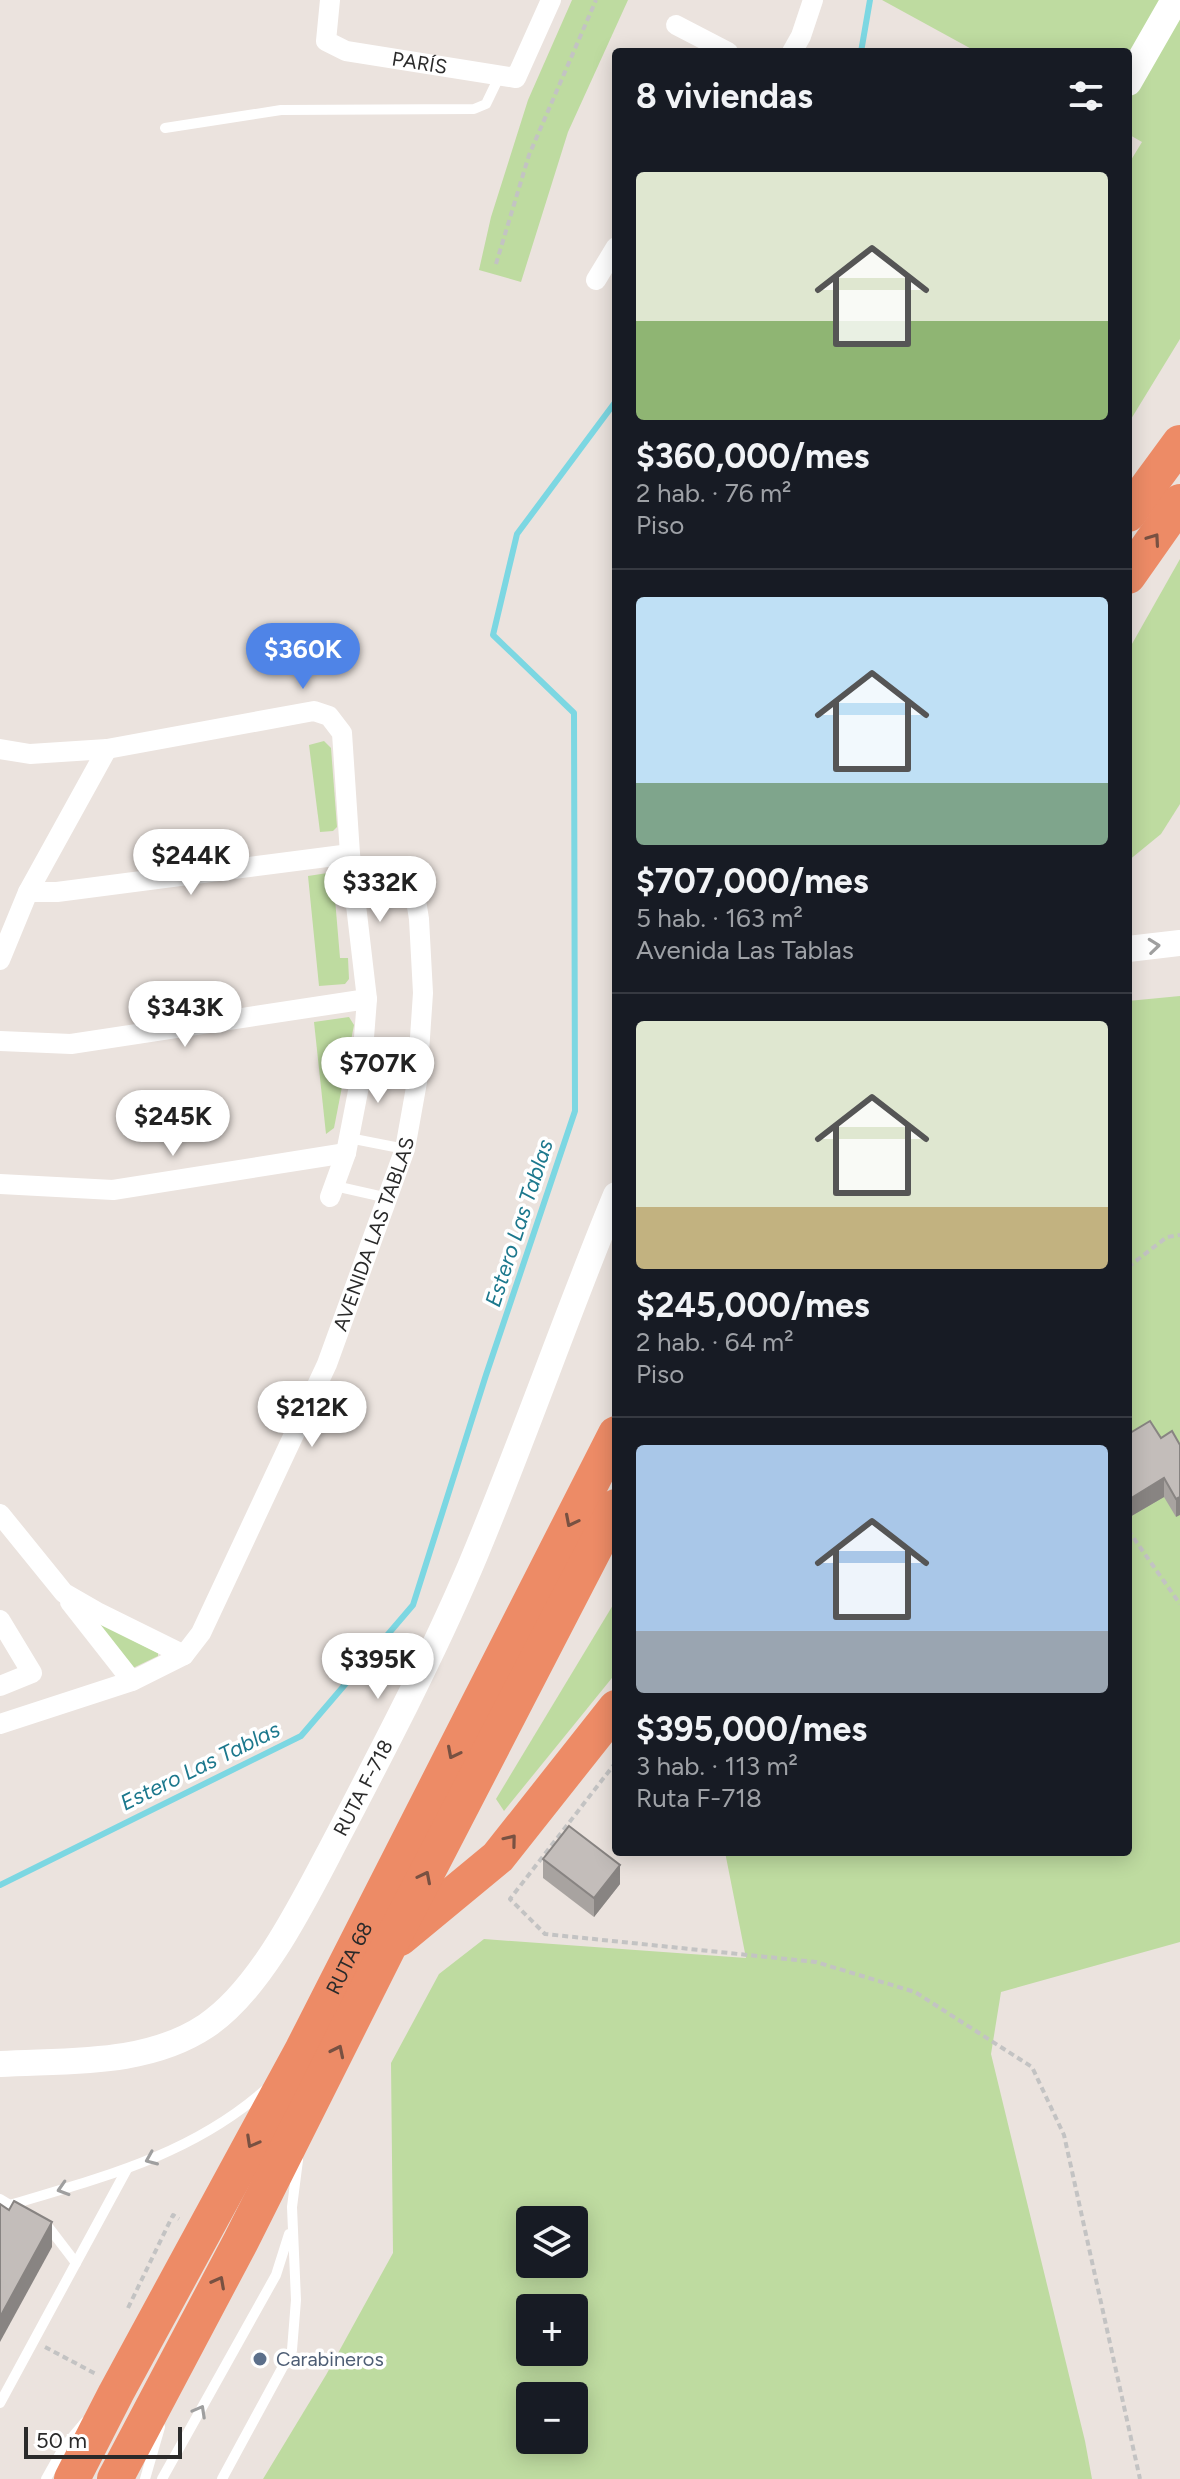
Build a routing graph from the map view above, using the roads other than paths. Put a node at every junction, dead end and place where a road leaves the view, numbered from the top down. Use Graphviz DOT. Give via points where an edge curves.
graph roads {
  1 [pos="330,0"];
  2 [pos="551,0"];
  3 [pos="813,0"];
  4 [pos="1175,0"];
  5 [pos="676,25"];
  6 [pos="720,48"];
  7 [pos="794,48"];
  8 [pos="1132,75"];
  9 [pos="508,76"];
  10 [pos="165,128"];
  11 [pos="612,254"];
  12 [pos="596,280"];
  13 [pos="1180,443"];
  14 [pos="1180,502"];
  15 [pos="1132,509"];
  16 [pos="1132,570"];
  17 [pos="0,749"];
  18 [pos="107,749"];
  19 [pos="350,854"];
  20 [pos="411,869"];
  21 [pos="28,892"];
  22 [pos="1180,943"];
  23 [pos="1132,949"];
  24 [pos="0,960"];
  25 [pos="367,999"];
  26 [pos="0,1041"];
  27 [pos="348,1145"];
  28 [pos="405,1149"];
  29 [pos="0,1184"];
  30 [pos="332,1191"];
  31 [pos="388,1198"];
  32 [pos="612,1212"];
  33 [pos="612,1442"];
  34 [pos="0,1514"];
  35 [pos="612,1515"];
  36 [pos="64,1593"];
  37 [pos="0,1620"];
  38 [pos="184,1655"];
  39 [pos="132,1681"];
  40 [pos="0,1686"];
  41 [pos="612,1713"];
  42 [pos="0,1724"];
  43 [pos="389,1946"];
  44 [pos="303,2049"];
  45 [pos="0,2064"];
  46 [pos="319,2088"];
  47 [pos="127,2169"];
  48 [pos="5,2202"];
  49 [pos="24,2213"];
  50 [pos="37,2221"];
  51 [pos="291,2229"];
  52 [pos="76,2263"];
  53 [pos="182,2351"];
  54 [pos="5,2381"];
  55 [pos="106,2384"];
  56 [pos="0,2403"];
  57 [pos="46,2479"];
  58 [pos="72,2479"];
  59 [pos="115,2479"];
  60 [pos="145,2479"];
  61 [pos="162,2479"];
  62 [pos="222,2479"];
  1 -- 9 [label="street, PARÍS" via="326,41 346,51"];
  2 -- 9 [label="street"];
  3 -- 7 [label="street"];
  4 -- 8 [label="main road"];
  5 -- 6 [label="street"];
  9 -- 10 [label="lane" via="486,104 474,109 281,110"];
  11 -- 12 [label="street"];
  13 -- 15 [label="highway"];
  16 -- 14 [label="highway, one-way"];
  17 -- 18 [label="street" via="30,754"];
  18 -- 19 [label="street" via="314,711 329,716 342,733"];
  18 -- 21 [label="street"];
  19 -- 21 [label="street"];
  19 -- 25 [label="street"];
  20 -- 28 [label="street, AVENIDA LAS TABLAS" via="423,993 417,1082"];
  21 -- 24 [label="street"];
  23 -- 22 [label="street, one-way"];
  25 -- 26 [label="street" via="71,1044"];
  25 -- 27 [label="street"];
  27 -- 28 [label="lane"];
  27 -- 29 [label="street" via="113,1190"];
  27 -- 30 [label="street"];
  28 -- 31 [label="street, AVENIDA LAS TABLAS"];
  30 -- 31 [label="lane"];
  31 -- 38 [label="street, AVENIDA LAS TABLAS" via="327,1364 201,1633"];
  32 -- 45 [label="street, RUTA F-718" via="419,1676 297,1914 247,1988 205,2027 162,2048 115,2057"];
  33 -- 44 [label="highway, RUTA 68, one-way"];
  34 -- 36 [label="street"];
  43 -- 35 [label="highway, RUTA 68, one-way"];
  36 -- 38 [label="street"];
  36 -- 39 [label="street"];
  37 -- 40 [label="street" via="32,1673"];
  38 -- 39 [label="street, AVENIDA LAS TABLAS"];
  39 -- 42 [label="street, AVENIDA LAS TABLAS"];
  43 -- 41 [label="highway, one-way" via="498,1857"];
  46 -- 43 [label="highway, RUTA 68, one-way"];
  44 -- 47 [label="lane, one-way" via="220,2125"];
  44 -- 55 [label="highway, RUTA 68, one-way"];
  46 -- 51 [label="lane" via="298,2161"];
  53 -- 46 [label="highway, RUTA 68, one-way"];
  47 -- 48 [label="lane, one-way"];
  47 -- 52 [label="lane"];
  48 -- 49 [label="lane"];
  50 -- 52 [label="lane" via="50,2229"];
  61 -- 51 [label="lane, one-way" via="276,2275"];
  51 -- 62 [label="lane" via="296,2300 292,2350"];
  52 -- 54 [label="lane" via="34,2341"];
  53 -- 59 [label="highway, RUTA 68"];
  53 -- 60 [label="lane"];
  54 -- 56 [label="lane"];
  55 -- 57 [label="lane"];
  55 -- 58 [label="highway, RUTA 68"];
}
